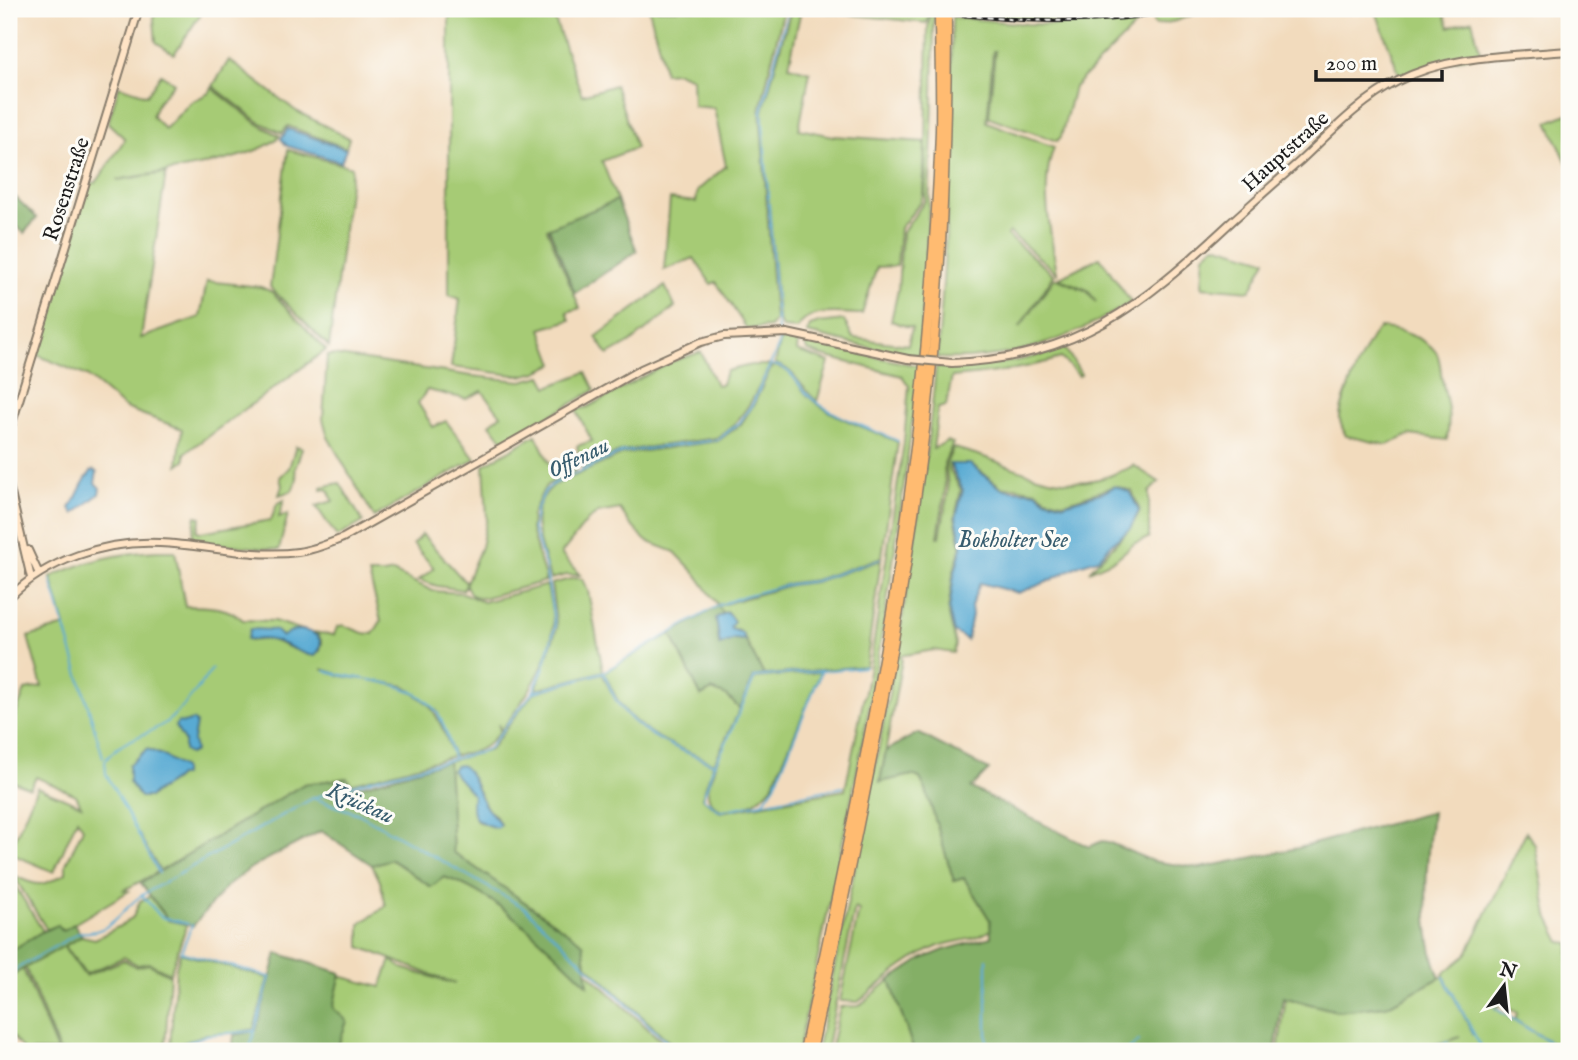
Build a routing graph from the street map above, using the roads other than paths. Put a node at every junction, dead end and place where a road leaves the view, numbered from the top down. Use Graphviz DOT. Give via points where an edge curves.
graph roads {
  1 [pos="139,9"];
  2 [pos="939,9"];
  3 [pos="947,9"];
  4 [pos="1569,51"];
  5 [pos="9,433"];
  6 [pos="9,485"];
  7 [pos="21,532"];
  8 [pos="39,574"];
  9 [pos="31,578"];
  10 [pos="21,586"];
  11 [pos="9,592"];
  12 [pos="9,598"];
  13 [pos="804,1051"];
  14 [pos="812,1051"];
  1 -- 5 [label="main road, Rosenstraße"];
  2 -- 13 [label="highway" via="940,129 933,257 906,512 872,714"];
  3 -- 14 [label="highway" via="941,259 919,475 878,729"];
  4 -- 8 [label="main road, Hauptstraße, bridge" via="1466,60 1398,81 1362,106 1162,284 1125,311 1064,342 998,360 952,363 908,359 787,333 724,336 657,360 320,547 278,554 137,543 88,553"];
  6 -- 7 [label="main road"];
  7 -- 8 [label="main road"];
  7 -- 9 [label="main road"];
  8 -- 9 [label="main road"];
  9 -- 10 [label="main road"];
  10 -- 11 [label="main road"];
  10 -- 12 [label="main road"];
}
